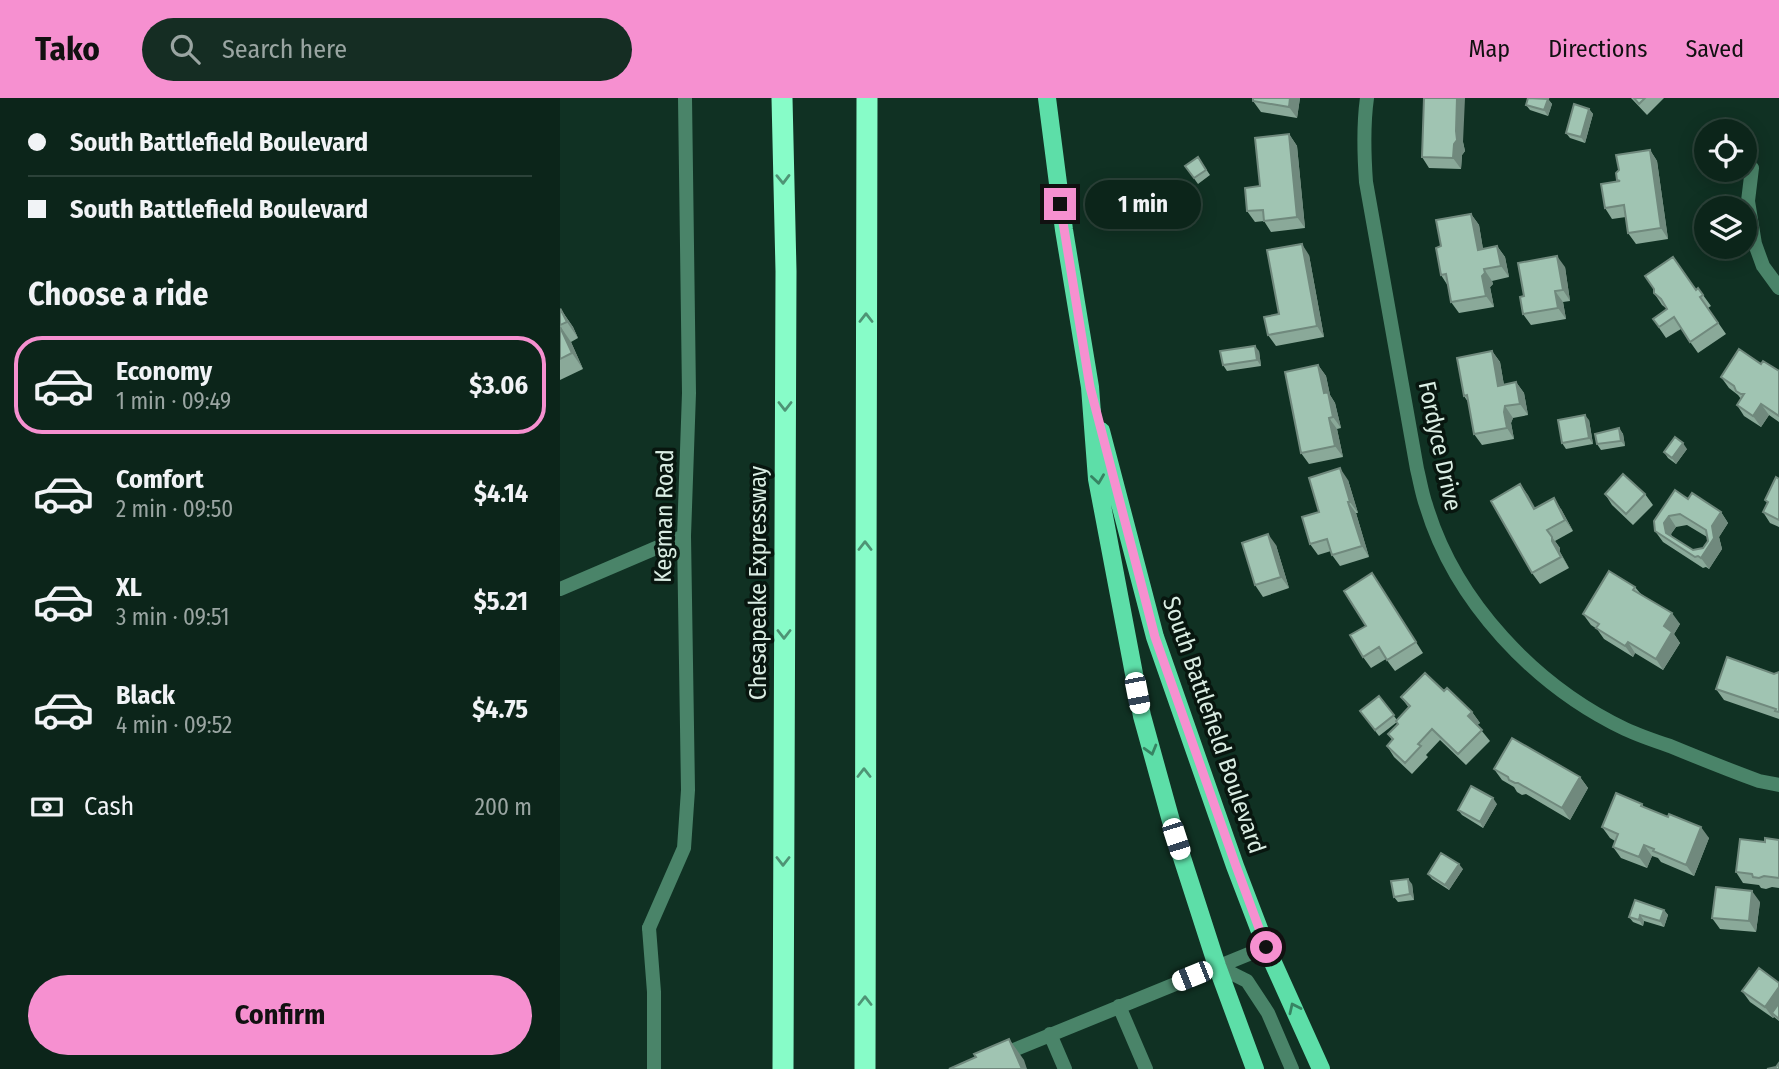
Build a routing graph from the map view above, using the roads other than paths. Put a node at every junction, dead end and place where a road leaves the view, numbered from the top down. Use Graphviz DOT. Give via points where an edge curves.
graph roads {
  1 [pos="685,98"];
  2 [pos="782,98"];
  3 [pos="867,98"];
  4 [pos="1047,98"];
  5 [pos="1367,98"];
  6 [pos="1750,182"];
  7 [pos="1779,288"];
  8 [pos="1090,387"];
  9 [pos="684,536"];
  10 [pos="560,589"];
  11 [pos="1779,785"];
  12 [pos="1266,947"];
  13 [pos="1217,966"];
  14 [pos="1119,1006"];
  15 [pos="1050,1034"];
  16 [pos="654,1069"];
  17 [pos="783,1069"];
  18 [pos="865,1069"];
  19 [pos="967,1069"];
  20 [pos="1065,1069"];
  21 [pos="1146,1069"];
  22 [pos="1255,1069"];
  23 [pos="1292,1069"];
  24 [pos="1321,1069"];
  1 -- 9 [label="street, Kegman Road" via="689,393"];
  2 -- 17 [label="highway, Chesapeake Expressway, one-way" via="786,271"];
  18 -- 3 [label="highway, one-way"];
  4 -- 8 [label="main road, South Battlefield Boulevard"];
  5 -- 11 [label="street, Fordyce Drive" via="1366,182 1417,469 1438,539 1454,571 1514,650 1584,706 1625,729 1759,782"];
  6 -- 7 [label="street" via="1748,201 1755,244 1763,266"];
  8 -- 12 [label="main road, South Battlefield Boulevard" via="1155,637"];
  8 -- 13 [label="main road, South Battlefield Boulevard, one-way" via="1097,479 1142,716"];
  9 -- 10 [label="street"];
  9 -- 16 [label="street, Kegman Road" via="688,790 684,848 649,928"];
  12 -- 13 [label="street"];
  24 -- 12 [label="main road, South Battlefield Boulevard, one-way"];
  13 -- 14 [label="street"];
  13 -- 22 [label="main road, South Battlefield Boulevard"];
  13 -- 23 [label="street" via="1247,981 1268,1013"];
  14 -- 15 [label="street"];
  14 -- 21 [label="street"];
  15 -- 19 [label="street"];
  15 -- 20 [label="street"];
}
